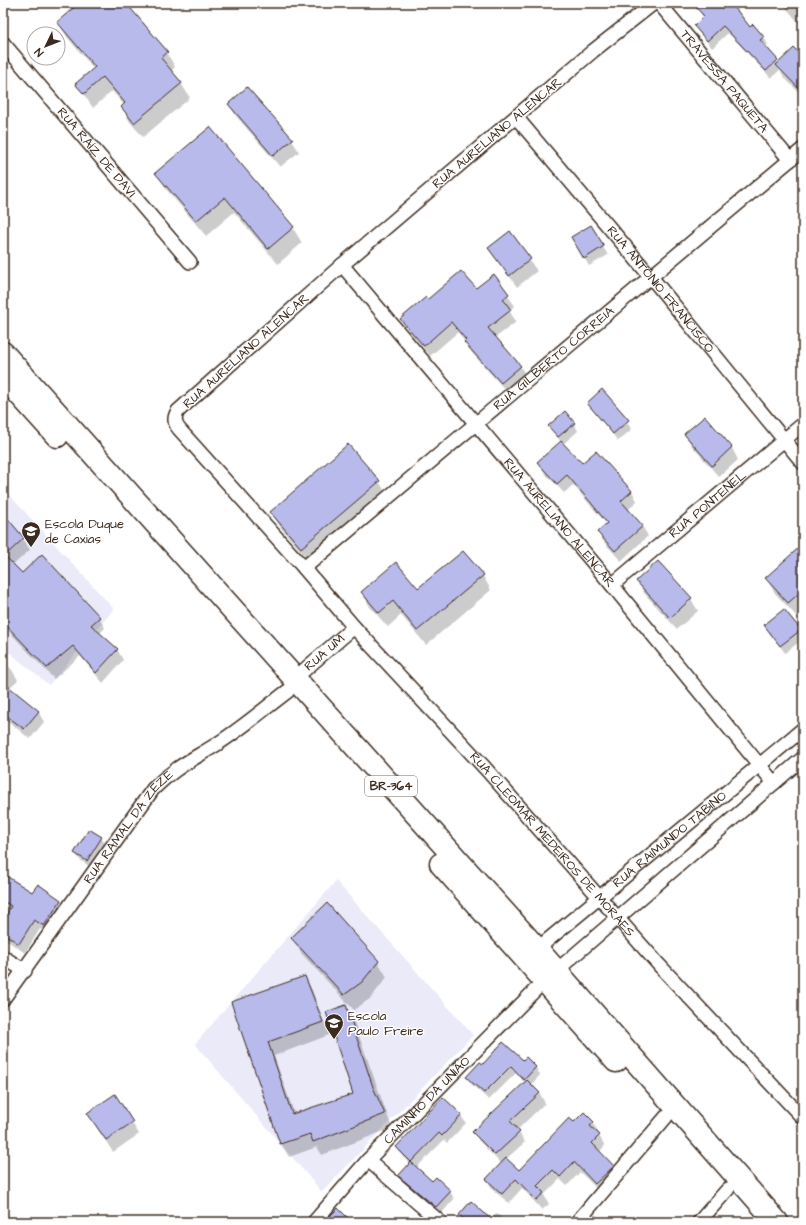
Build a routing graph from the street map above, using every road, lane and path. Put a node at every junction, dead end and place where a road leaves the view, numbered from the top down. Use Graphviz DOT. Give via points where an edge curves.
graph roads {
  1 [pos="654,3"];
  2 [pos="659,3"];
  3 [pos="3,43"];
  4 [pos="516,117"];
  5 [pos="803,149"];
  6 [pos="790,160"];
  7 [pos="190,262"];
  8 [pos="342,264"];
  9 [pos="651,277"];
  10 [pos="3,353"];
  11 [pos="3,376"];
  12 [pos="803,424"];
  13 [pos="476,425"];
  14 [pos="784,440"];
  15 [pos="803,463"];
  16 [pos="304,568"];
  17 [pos="612,585"];
  18 [pos="354,627"];
  19 [pos="292,684"];
  20 [pos="803,729"];
  21 [pos="803,758"];
  22 [pos="759,766"];
  23 [pos="774,783"];
  24 [pos="599,898"];
  25 [pos="618,918"];
  26 [pos="537,950"];
  27 [pos="3,957"];
  28 [pos="25,971"];
  29 [pos="550,976"];
  30 [pos="3,999"];
  31 [pos="666,1117"];
  32 [pos="803,1118"];
  33 [pos="368,1160"];
  34 [pos="728,1189"];
  35 [pos="314,1222"];
  36 [pos="440,1222"];
  37 [pos="577,1222"];
  38 [pos="699,1222"];
  39 [pos="758,1222"];
  40 [pos="777,1222"];
  1 -- 4 [label="street, RUA AURELIANO ALENCAR"];
  2 -- 6 [label="street, TRAVESSA PAQUETA"];
  3 -- 7 [label="street, RUA RAÍZ DE DAVI"];
  4 -- 8 [label="street, RUA AURELIANO ALENCAR"];
  4 -- 9 [label="street, RUA ANTÔNIO FRANCISCO"];
  5 -- 6 [label="street, RUA GILBERTO CORREIA"];
  6 -- 9 [label="street, RUA GILBERTO CORREIA"];
  8 -- 13 [label="street, RUA AURELIANO ALENCAR"];
  8 -- 16 [label="street, RUA AURELIANO ALENCAR" via="178,411 175,418 179,429"];
  9 -- 13 [label="street, RUA GILBERTO CORREIA"];
  9 -- 14 [label="street, RUA ANTÔNIO FRANCISCO"];
  10 -- 19 [label="highway, BR-364"];
  11 -- 19 [label="highway, BR-364"];
  12 -- 14 [label="street, RUA PONTENEL"];
  13 -- 16 [label="street, RUA GILBERTO CORREIA"];
  13 -- 17 [label="street, RUA AURELIANO ALENCAR"];
  14 -- 15 [label="street, RUA ANTÔNIO FRANCISCO"];
  14 -- 17 [label="street, RUA PONTENEL"];
  16 -- 18 [label="street, RUA CLEOMAR MEDEIROS DE MORAES"];
  17 -- 22 [label="street, RUA AURELIANO ALENCAR"];
  18 -- 19 [label="street, RUA UM"];
  18 -- 24 [label="street, RUA CLEOMAR MEDEIROS DE MORAES" via="485,768"];
  19 -- 26 [label="highway, BR-364"];
  19 -- 28 [label="street, RUA RAMAL DA ZEZE" via="214,746 166,776 153,789"];
  19 -- 29 [label="highway, BR-364"];
  20 -- 22 [label="street, RUA RAIMUNDO TABINO"];
  21 -- 23 [label="street, RUA RAIMUNDO TABINO"];
  22 -- 23 [label="street, RUA AURELIANO ALENCAR"];
  22 -- 24 [label="street, RUA RAIMUNDO TABINO"];
  23 -- 25 [label="street, RUA RAIMUNDO TABINO"];
  24 -- 25 [label="street, RUA CLEOMAR MEDEIROS DE MORAES"];
  24 -- 26 [label="street, RUA RAIMUNDO TABINO"];
  25 -- 29 [label="street, RUA RAIMUNDO TABINO"];
  25 -- 32 [label="street, RUA CLEOMAR MEDEIROS DE MORAES"];
  26 -- 29 [label="highway, BR-364"];
  27 -- 28 [label="street"];
  28 -- 30 [label="street, RUA RAMAL DA ZEZE"];
  29 -- 31 [label="highway, BR-364"];
  29 -- 33 [label="street, CAMINHO DA UNIÃO"];
  29 -- 40 [label="highway, BR-364"];
  31 -- 34 [label="highway, BR-364"];
  31 -- 37 [label="street"];
  33 -- 35 [label="street, CAMINHO DA UNIÃO"];
  33 -- 36 [label="street"];
  34 -- 38 [label="street"];
  34 -- 39 [label="highway, BR-364"];
}
